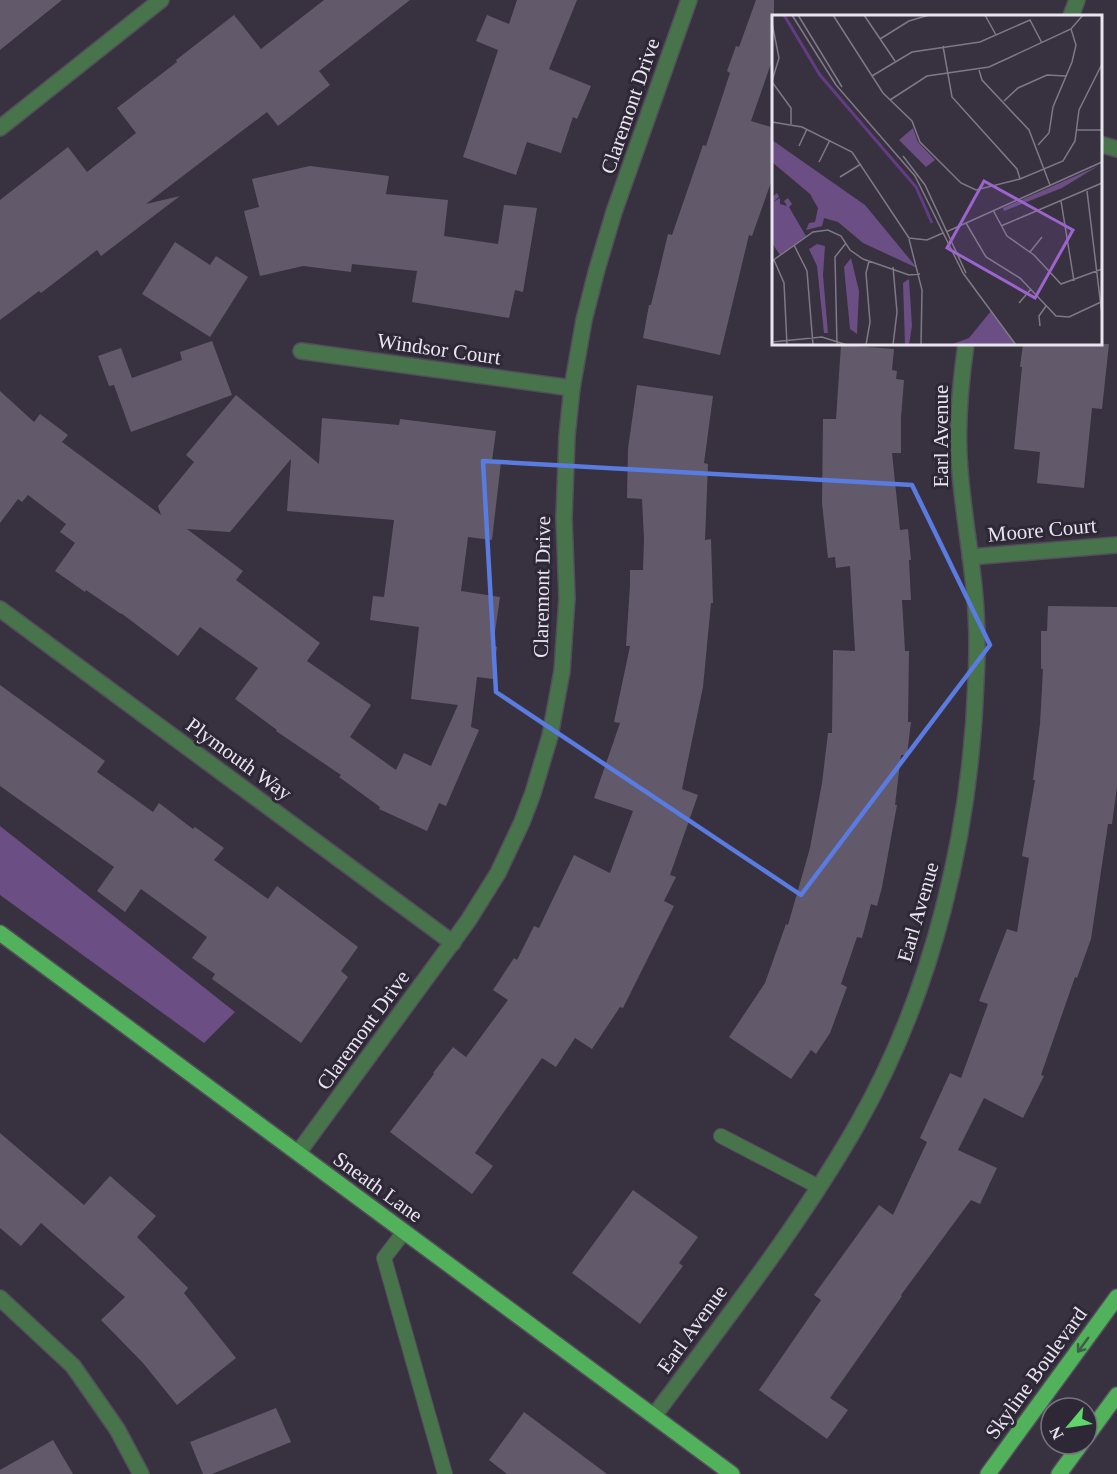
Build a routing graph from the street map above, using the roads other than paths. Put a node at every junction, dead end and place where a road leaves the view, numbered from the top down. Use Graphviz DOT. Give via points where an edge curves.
graph roads {
  1 [pos="160,0"];
  2 [pos="689,0"];
  3 [pos="1077,0"];
  4 [pos="1071,15"];
  5 [pos="0,128"];
  6 [pos="1102,144"];
  7 [pos="1117,149"];
  8 [pos="966,345"];
  9 [pos="301,351"];
  10 [pos="572,388"];
  11 [pos="1117,545"];
  12 [pos="970,557"];
  13 [pos="0,609"];
  14 [pos="0,933"];
  15 [pos="453,943"];
  16 [pos="721,1136"];
  17 [pos="298,1154"];
  18 [pos="819,1187"];
  19 [pos="404,1232"];
  20 [pos="1117,1297"];
  21 [pos="0,1298"];
  22 [pos="1117,1395"];
  23 [pos="654,1416"];
  24 [pos="1099,1420"];
  25 [pos="1072,1456"];
  26 [pos="141,1474"];
  27 [pos="445,1474"];
  28 [pos="732,1474"];
  29 [pos="988,1474"];
  30 [pos="1059,1474"];
  1 -- 5 [label="street"];
  2 -- 10 [label="street, Claremont Drive" via="614,212 584,320"];
  3 -- 4 [label="street"];
  6 -- 7 [label="street"];
  8 -- 12 [label="street, Earl Avenue" via="958,433"];
  9 -- 10 [label="street, Windsor Court"];
  10 -- 15 [label="street, Claremont Drive" via="564,478 567,598 555,716 533,793 510,848 485,896"];
  11 -- 12 [label="street, Moore Court"];
  12 -- 18 [label="street, Earl Avenue" via="976,619 975,707 966,804 952,877 898,1040 857,1124"];
  13 -- 15 [label="street, Plymouth Way"];
  14 -- 17 [label="main road, Sneath Lane"];
  15 -- 17 [label="street, Claremont Drive"];
  16 -- 18 [label="lane"];
  17 -- 19 [label="main road, Sneath Lane"];
  18 -- 23 [label="street, Earl Avenue"];
  19 -- 23 [label="main road, Sneath Lane"];
  19 -- 27 [label="lane" via="384,1258"];
  20 -- 29 [label="main road, Skyline Boulevard, one-way"];
  21 -- 26 [label="street" via="73,1366 117,1429"];
  22 -- 24 [label="main road"];
  23 -- 28 [label="main road, Sneath Lane"];
  25 -- 30 [label="main road"];
}
